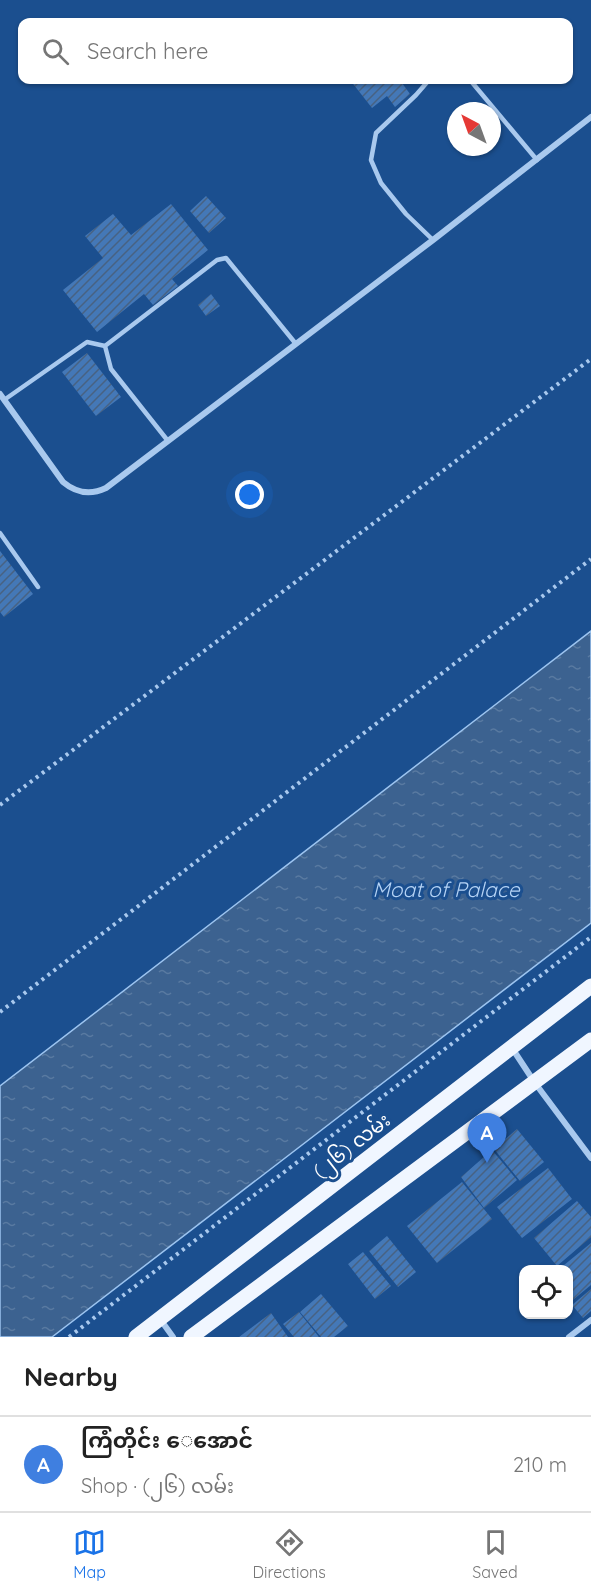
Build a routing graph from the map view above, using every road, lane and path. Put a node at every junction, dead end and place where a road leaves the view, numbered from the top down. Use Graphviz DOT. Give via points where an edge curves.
graph roads {
  1 [pos="426,84"];
  2 [pos="473,84"];
  3 [pos="591,117"];
  4 [pos="537,160"];
  5 [pos="434,240"];
  6 [pos="296,344"];
  7 [pos="105,346"];
  8 [pos="591,359"];
  9 [pos="2,397"];
  10 [pos="168,441"];
  11 [pos="0,534"];
  12 [pos="591,559"];
  13 [pos="38,587"];
  14 [pos="0,804"];
  15 [pos="591,937"];
  16 [pos="591,986"];
  17 [pos="0,1012"];
  18 [pos="591,1040"];
  19 [pos="511,1047"];
  20 [pos="535,1083"];
  21 [pos="591,1158"];
  22 [pos="159,1319"];
  23 [pos="591,1320"];
  24 [pos="69,1337"];
  25 [pos="136,1337"];
  26 [pos="173,1337"];
  27 [pos="191,1337"];
  28 [pos="569,1337"];
  1 -- 5 [label="lane" via="376,134 371,160 381,183"];
  2 -- 4 [label="lane"];
  3 -- 4 [label="street"];
  4 -- 5 [label="street"];
  5 -- 6 [label="street"];
  6 -- 7 [label="lane" via="226,258 217,260"];
  6 -- 10 [label="street"];
  7 -- 9 [label="lane" via="87,342"];
  7 -- 10 [label="lane" via="111,369"];
  8 -- 14 [label="path"];
  9 -- 10 [label="street" via="63,482 76,490 97,492 106,488"];
  11 -- 13 [label="lane"];
  12 -- 17 [label="path"];
  15 -- 24 [label="path"];
  16 -- 19 [label="main road, (၂၆) လမ်း"];
  18 -- 20 [label="main road"];
  19 -- 20 [label="street"];
  19 -- 22 [label="main road, (၂၆) လမ်း"];
  20 -- 21 [label="street"];
  20 -- 27 [label="main road"];
  22 -- 25 [label="main road, (၂၆) လမ်း"];
  22 -- 26 [label="street"];
  23 -- 28 [label="street"];
}
